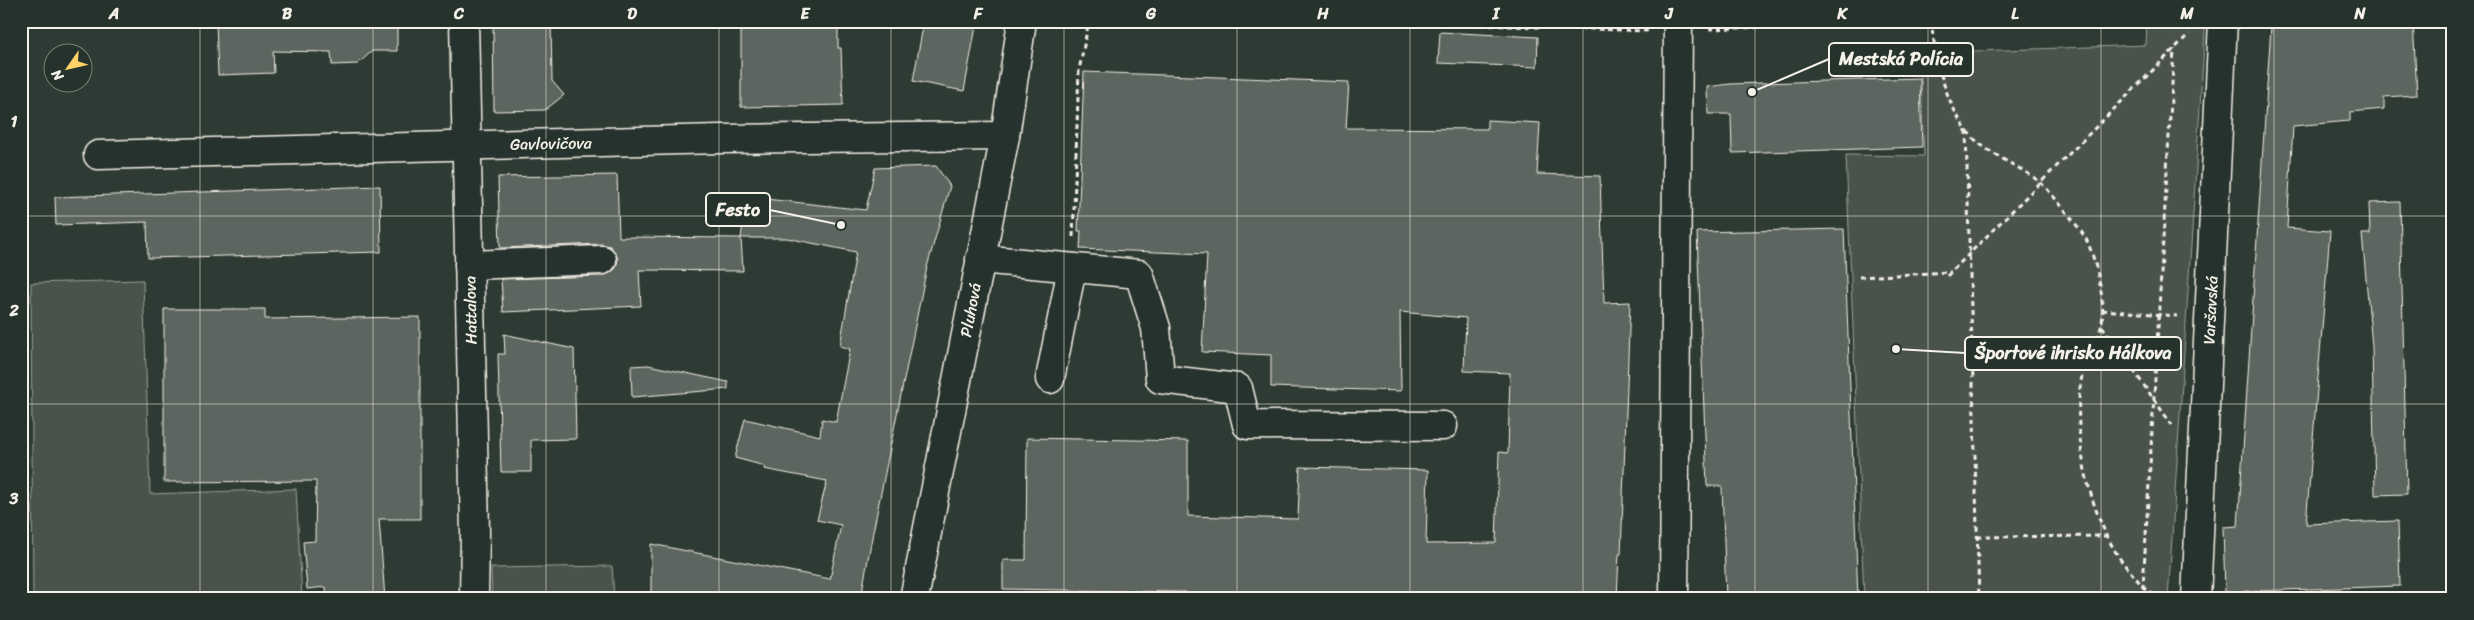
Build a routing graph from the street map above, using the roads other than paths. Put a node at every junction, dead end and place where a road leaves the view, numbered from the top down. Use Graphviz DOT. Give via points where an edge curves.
graph roads {
  1 [pos="464,21"];
  2 [pos="1022,21"];
  3 [pos="1678,21"];
  4 [pos="2223,21"];
  5 [pos="1004,136"];
  6 [pos="466,145"];
  7 [pos="98,154"];
  8 [pos="980,259"];
  9 [pos="602,260"];
  10 [pos="469,265"];
  11 [pos="1072,268"];
  12 [pos="1050,379"];
  13 [pos="1443,426"];
  14 [pos="474,599"];
  15 [pos="914,599"];
  16 [pos="1674,599"];
  17 [pos="2196,599"];
  1 -- 6 [label="street, Hattalova"];
  2 -- 5 [label="street, Pluhová"];
  3 -- 16 [label="street"];
  4 -- 17 [label="street, Varšavská"];
  5 -- 6 [label="street, Gavlovičova" via="969,134"];
  5 -- 8 [label="street, Pluhová"];
  6 -- 7 [label="street, Gavlovičova"];
  6 -- 10 [label="street, Hattalova"];
  8 -- 11 [label="street"];
  8 -- 15 [label="street, Pluhová"];
  9 -- 10 [label="street"];
  10 -- 14 [label="street, Hattalova" via="476,532"];
  11 -- 12 [label="street"];
  11 -- 13 [label="street" via="1139,274 1156,328 1160,379 1238,388 1247,425"];
}
